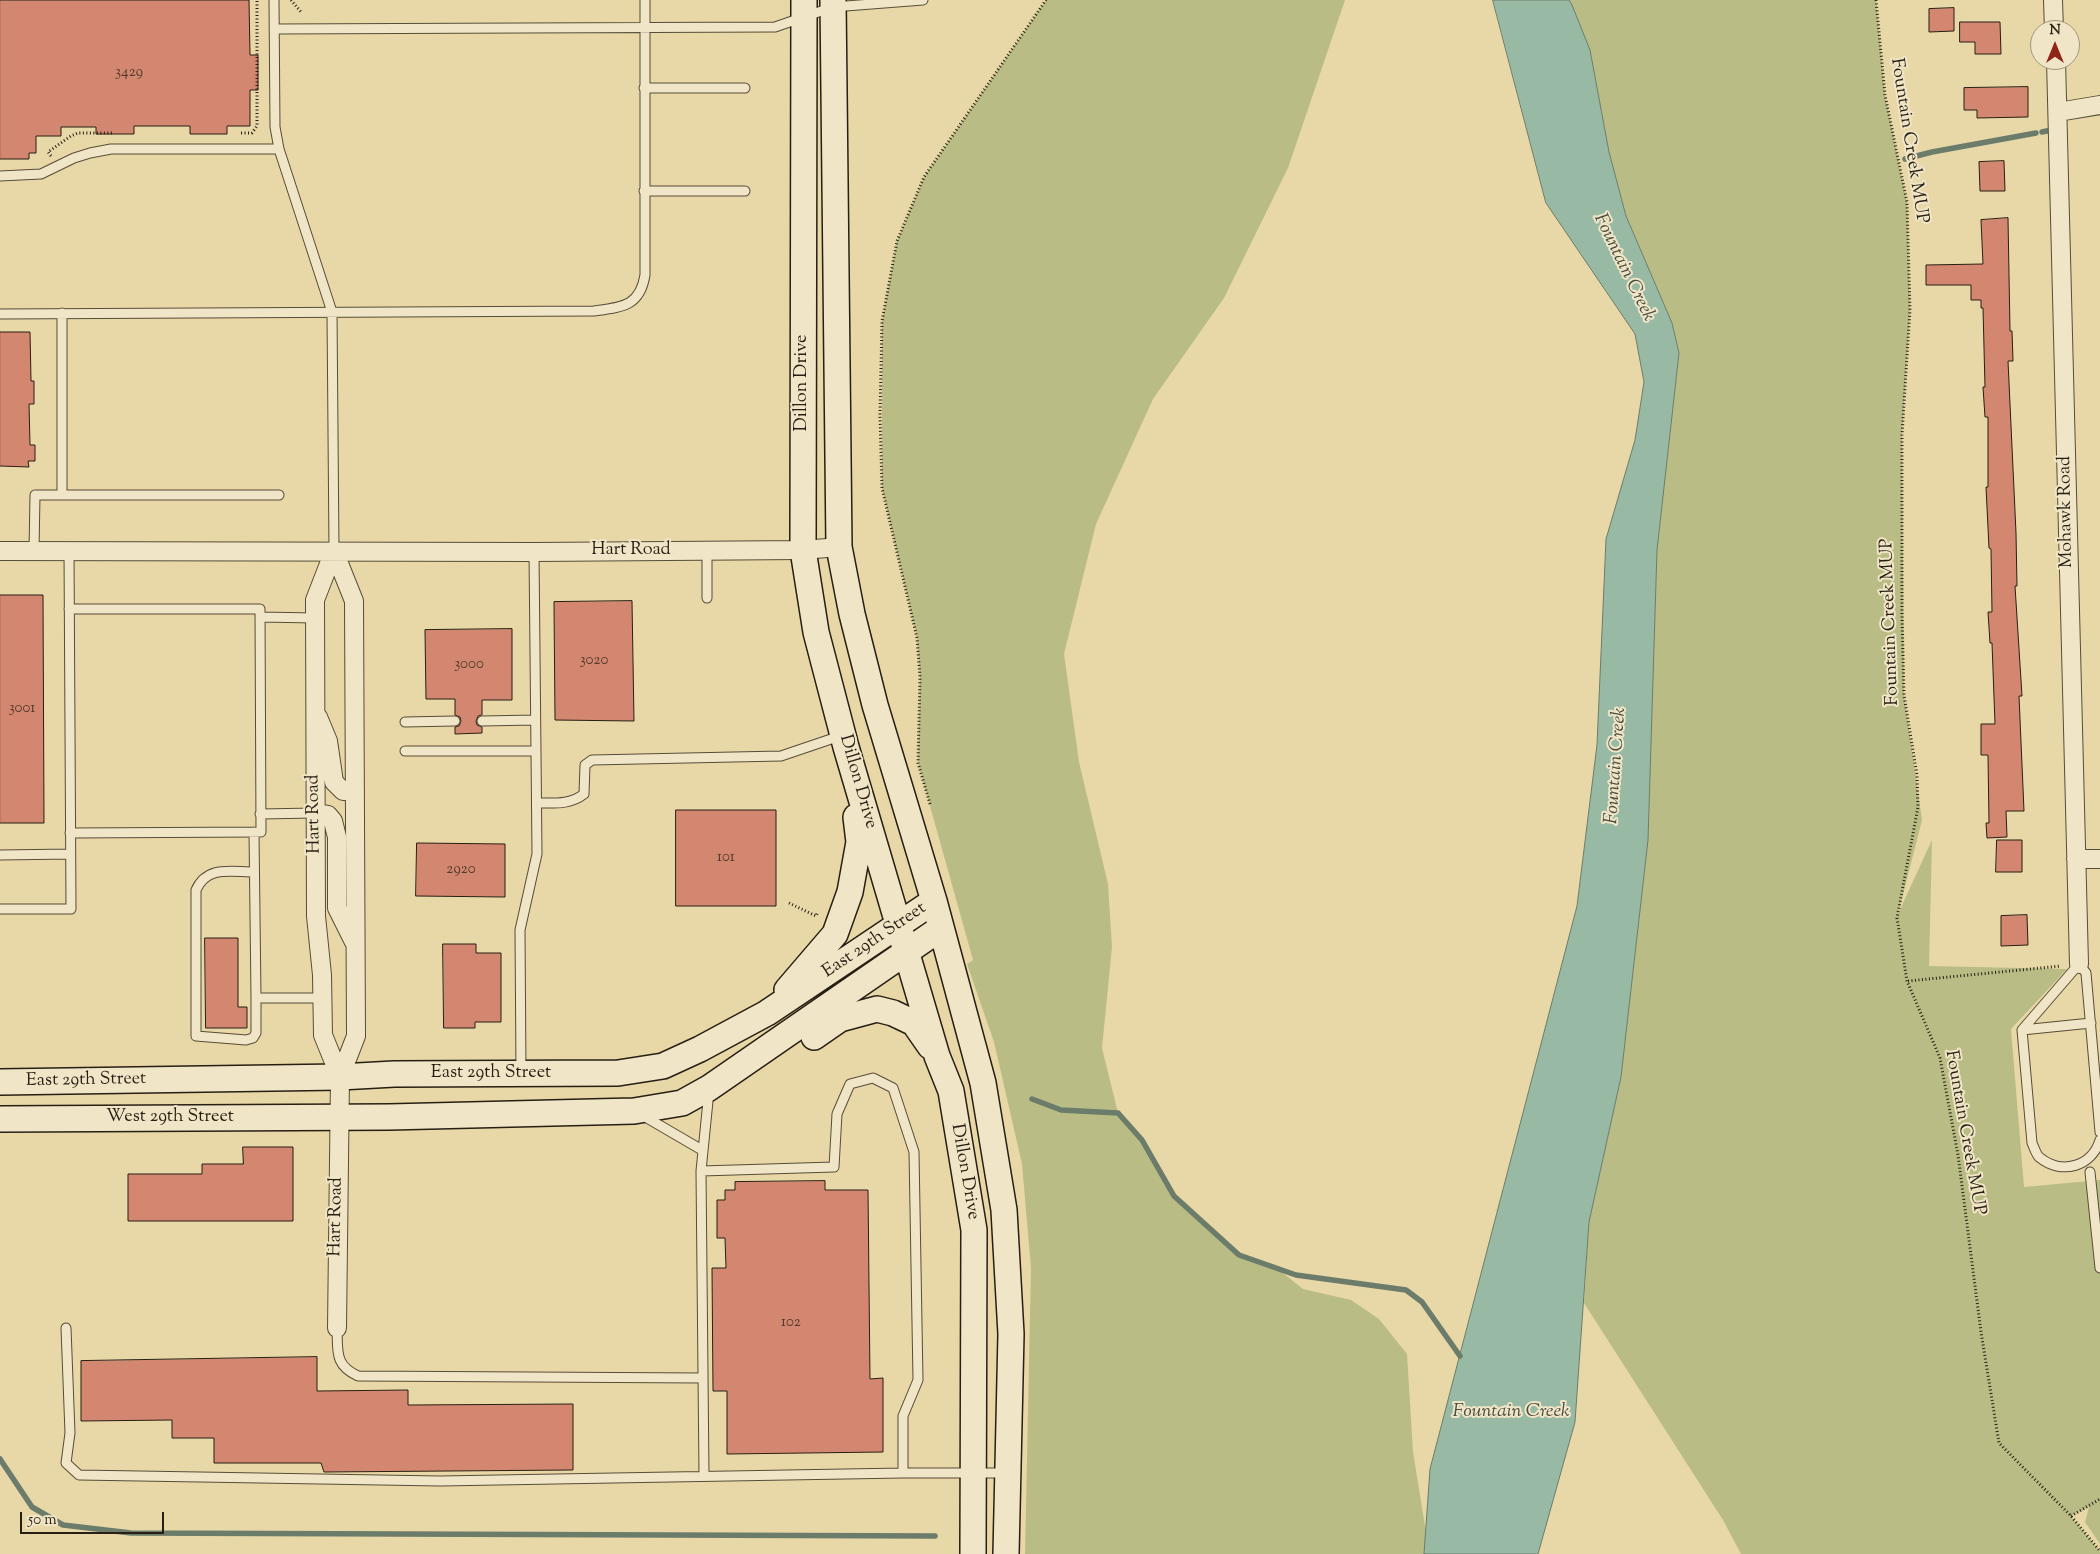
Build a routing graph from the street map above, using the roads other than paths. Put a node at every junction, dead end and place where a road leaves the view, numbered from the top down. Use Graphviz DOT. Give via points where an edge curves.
graph roads {
  1 [pos="274,0"];
  2 [pos="645,0"];
  3 [pos="923,0"];
  4 [pos="2053,0"];
  5 [pos="833,4"];
  6 [pos="804,8"];
  7 [pos="2054,20"];
  8 [pos="644,28"];
  9 [pos="274,29"];
  10 [pos="2056,70"];
  11 [pos="644,88"];
  12 [pos="745,88"];
  13 [pos="2100,105"];
  14 [pos="2058,112"];
  15 [pos="279,149"];
  16 [pos="0,176"];
  17 [pos="644,191"];
  18 [pos="745,191"];
  19 [pos="332,312"];
  20 [pos="0,314"];
  21 [pos="62,314"];
  22 [pos="62,495"];
  23 [pos="279,495"];
  24 [pos="839,547"];
  25 [pos="707,550"];
  26 [pos="803,550"];
  27 [pos="0,551"];
  28 [pos="34,551"];
  29 [pos="69,551"];
  30 [pos="334,551"];
  31 [pos="534,552"];
  32 [pos="707,598"];
  33 [pos="69,609"];
  34 [pos="260,617"];
  35 [pos="315,618"];
  36 [pos="314,707"];
  37 [pos="535,720"];
  38 [pos="455,721"];
  39 [pos="482,721"];
  40 [pos="405,722"];
  41 [pos="845,741"];
  42 [pos="536,750"];
  43 [pos="405,751"];
  44 [pos="355,791"];
  45 [pos="537,803"];
  46 [pos="315,813"];
  47 [pos="260,814"];
  48 [pos="254,832"];
  49 [pos="70,833"];
  50 [pos="70,854"];
  51 [pos="0,855"];
  52 [pos="2076,859"];
  53 [pos="2100,859"];
  54 [pos="254,872"];
  55 [pos="934,901"];
  56 [pos="0,909"];
  57 [pos="898,926"];
  58 [pos="941,928"];
  59 [pos="356,947"];
  60 [pos="907,952"];
  61 [pos="2079,964"];
  62 [pos="256,998"];
  63 [pos="323,998"];
  64 [pos="767,1013"];
  65 [pos="2091,1024"];
  66 [pos="2022,1030"];
  67 [pos="937,1056"];
  68 [pos="521,1074"];
  69 [pos="340,1077"];
  70 [pos="0,1082"];
  71 [pos="709,1088"];
  72 [pos="634,1111"];
  73 [pos="339,1117"];
  74 [pos="0,1118"];
  75 [pos="2100,1132"];
  76 [pos="2100,1140"];
  77 [pos="702,1150"];
  78 [pos="702,1171"];
  79 [pos="2090,1172"];
  80 [pos="2100,1268"];
  81 [pos="66,1328"];
  82 [pos="337,1328"];
  83 [pos="702,1378"];
  84 [pos="903,1473"];
  85 [pos="974,1473"];
  86 [pos="1007,1473"];
  87 [pos="704,1476"];
  88 [pos="972,1554"];
  89 [pos="1006,1554"];
  1 -- 9 [label="lane"];
  2 -- 8 [label="lane"];
  3 -- 5 [label="lane"];
  4 -- 7 [label="street"];
  5 -- 6 [label="lane"];
  5 -- 24 [label="main road, Dillon Drive"];
  6 -- 8 [label="lane" via="775,27"];
  6 -- 26 [label="main road, Dillon Drive"];
  8 -- 9 [label="lane"];
  8 -- 11 [label="lane"];
  9 -- 15 [label="lane" via="274,127"];
  10 -- 14 [label="street, Mohawk Road"];
  11 -- 12 [label="lane"];
  11 -- 17 [label="lane"];
  13 -- 14 [label="street"];
  14 -- 52 [label="street, Mohawk Road"];
  15 -- 16 [label="lane" via="111,149 90,152 41,174"];
  15 -- 19 [label="lane"];
  17 -- 18 [label="lane"];
  17 -- 19 [label="lane" via="644,275 636,299 627,304 594,311"];
  19 -- 21 [label="lane"];
  19 -- 30 [label="lane"];
  20 -- 21 [label="lane"];
  21 -- 22 [label="lane"];
  22 -- 23 [label="lane"];
  22 -- 28 [label="lane" via="35,495"];
  24 -- 26 [label="street, Hart Road"];
  24 -- 55 [label="main road, Dillon Drive" via="875,705"];
  25 -- 26 [label="street, Hart Road"];
  25 -- 31 [label="street, Hart Road"];
  25 -- 32 [label="lane"];
  26 -- 41 [label="main road, Dillon Drive" via="816,632"];
  27 -- 28 [label="street, Hart Road"];
  28 -- 29 [label="street, Hart Road"];
  29 -- 30 [label="street, Hart Road"];
  29 -- 33 [label="lane"];
  30 -- 31 [label="street, Hart Road"];
  30 -- 35 [label="street, Hart Road" via="315,600"];
  30 -- 44 [label="street, Hart Road" via="354,601"];
  31 -- 37 [label="lane"];
  33 -- 34 [label="lane" via="260,609"];
  33 -- 49 [label="lane"];
  34 -- 35 [label="lane"];
  34 -- 47 [label="lane"];
  35 -- 36 [label="street, Hart Road"];
  36 -- 44 [label="street" via="328,741 334,782 344,791"];
  36 -- 46 [label="street, Hart Road"];
  37 -- 39 [label="lane"];
  37 -- 42 [label="lane"];
  38 -- 40 [label="lane"];
  41 -- 45 [label="lane" via="781,756 592,760 585,764 584,794 580,798 568,803"];
  41 -- 57 [label="main road, Dillon Drive"];
  41 -- 64 [label="main road" via="859,842 850,892 835,934"];
  42 -- 43 [label="lane"];
  42 -- 45 [label="lane"];
  44 -- 59 [label="street, Hart Road"];
  45 -- 68 [label="lane" via="537,854 520,930"];
  46 -- 47 [label="lane"];
  46 -- 59 [label="street" via="328,815 335,827 337,908"];
  46 -- 63 [label="street, Hart Road" via="316,916"];
  47 -- 48 [label="lane" via="260,832"];
  48 -- 49 [label="lane"];
  48 -- 54 [label="lane"];
  49 -- 50 [label="lane"];
  50 -- 51 [label="lane"];
  50 -- 56 [label="lane" via="70,909"];
  52 -- 53 [label="street"];
  52 -- 61 [label="street, Mohawk Road"];
  54 -- 62 [label="lane"];
  54 -- 62 [label="lane" via="207,874 196,890 196,1036 252,1038 256,1033"];
  55 -- 57 [label="main road, East 29th Street"];
  55 -- 58 [label="main road, Dillon Drive"];
  57 -- 60 [label="main road, Dillon Drive"];
  57 -- 64 [label="main road, East 29th Street"];
  58 -- 60 [label="main road, East 29th Street"];
  58 -- 86 [label="main road, Dillon Drive" via="984,1083 1004,1210 1011,1334"];
  59 -- 69 [label="street, Hart Road" via="356,1036"];
  60 -- 67 [label="main road, Dillon Drive"];
  60 -- 71 [label="main road, East 29th Street"];
  61 -- 65 [label="lane" via="2086,972"];
  61 -- 66 [label="lane"];
  62 -- 63 [label="lane"];
  63 -- 69 [label="street, Hart Road" via="323,1035"];
  64 -- 68 [label="main road, East 29th Street" via="663,1066 618,1073"];
  65 -- 66 [label="lane"];
  65 -- 75 [label="lane"];
  66 -- 76 [label="lane" via="2032,1143 2038,1156 2058,1166 2078,1165 2097,1150"];
  67 -- 71 [label="main road" via="914,1023 894,1013 877,1010 840,1019 781,1059"];
  67 -- 85 [label="main road, Dillon Drive" via="951,1091 974,1230"];
  68 -- 69 [label="main road, East 29th Street"];
  69 -- 70 [label="main road, East 29th Street"];
  69 -- 73 [label="street, Hart Road"];
  71 -- 72 [label="main road, East 29th Street" via="682,1103"];
  71 -- 77 [label="lane"];
  72 -- 73 [label="main road, East 29th Street"];
  72 -- 77 [label="lane"];
  73 -- 74 [label="main road, West 29th Street"];
  73 -- 82 [label="street, Hart Road"];
  77 -- 78 [label="lane"];
  78 -- 83 [label="lane"];
  78 -- 84 [label="lane" via="834,1167 837,1114 850,1084 873,1078 893,1088 914,1152 918,1380 903,1416"];
  79 -- 80 [label="lane"];
  81 -- 87 [label="lane" via="70,1432 66,1463 78,1475 440,1481"];
  82 -- 83 [label="lane" via="338,1357 345,1370 358,1376"];
  83 -- 87 [label="lane"];
  84 -- 85 [label="lane"];
  84 -- 87 [label="lane"];
  85 -- 86 [label="lane"];
  85 -- 88 [label="main road, Dillon Drive"];
  86 -- 89 [label="main road, Dillon Drive"];
}
